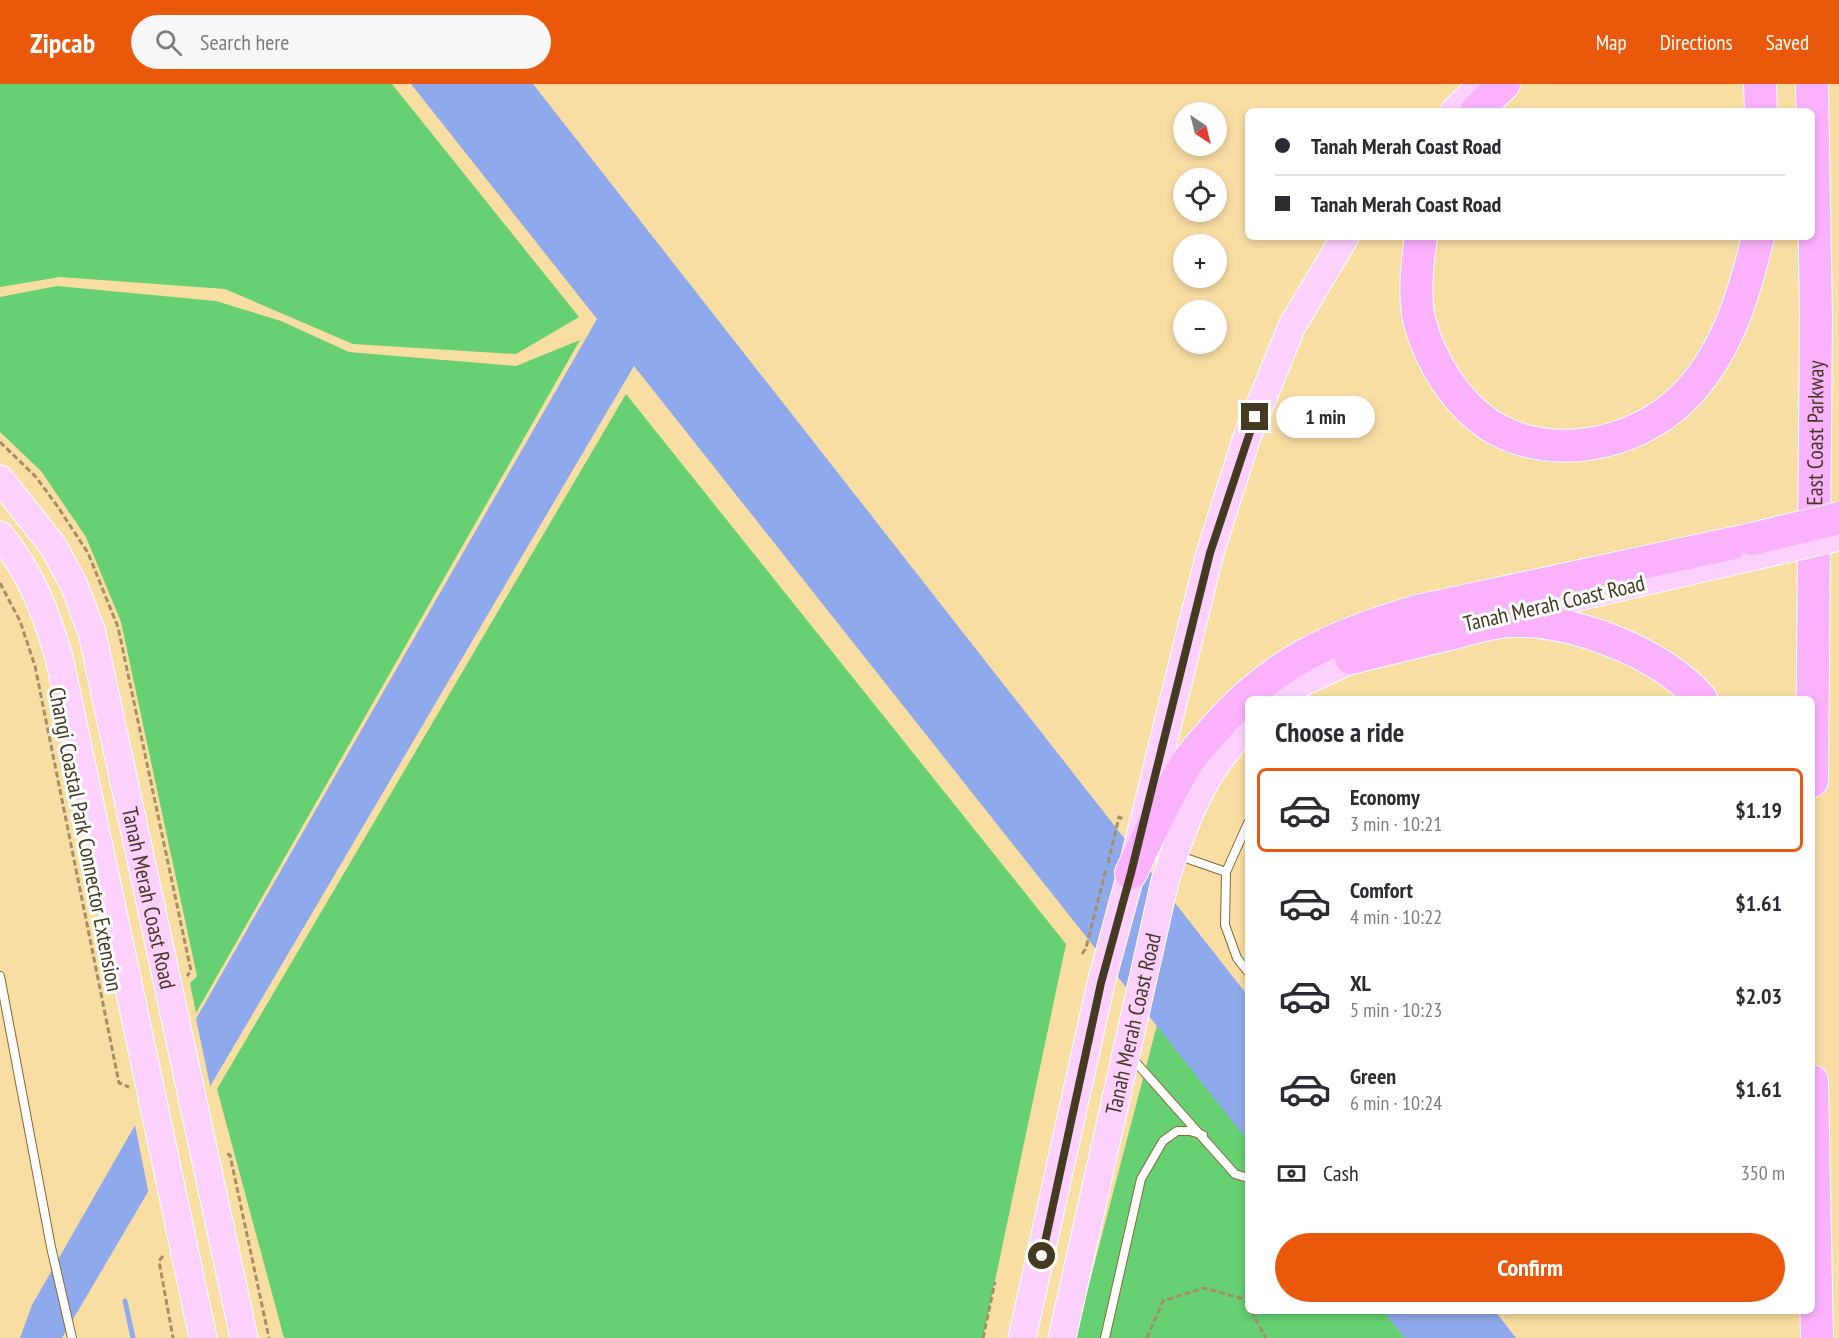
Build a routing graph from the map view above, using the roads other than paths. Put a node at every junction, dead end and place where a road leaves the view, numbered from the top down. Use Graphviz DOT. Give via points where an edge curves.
graph roads {
  1 [pos="1457,84"];
  2 [pos="1482,84"];
  3 [pos="1504,84"];
  4 [pos="1760,84"];
  5 [pos="1812,84"];
  6 [pos="1437,108"];
  7 [pos="1457,108"];
  8 [pos="1479,108"];
  9 [pos="1761,108"];
  10 [pos="1812,108"];
  11 [pos="1343,240"];
  12 [pos="1422,240"];
  13 [pos="1757,240"];
  14 [pos="1815,240"];
  15 [pos="0,478"];
  16 [pos="1839,518"];
  17 [pos="0,535"];
  18 [pos="1839,537"];
  19 [pos="1754,547"];
  20 [pos="1351,658"];
  21 [pos="1248,696"];
  22 [pos="1285,696"];
  23 [pos="1698,696"];
  24 [pos="1813,696"];
  25 [pos="1245,699"];
  26 [pos="1245,732"];
  27 [pos="1245,830"];
  28 [pos="1174,853"];
  29 [pos="1226,872"];
  30 [pos="1131,873"];
  31 [pos="1245,968"];
  32 [pos="0,976"];
  33 [pos="1125,1051"];
  34 [pos="1203,1136"];
  35 [pos="1245,1177"];
  36 [pos="1815,1235"];
  37 [pos="1065,1328"];
  38 [pos="1025,1330"];
  39 [pos="72,1338"];
  40 [pos="203,1338"];
  41 [pos="244,1338"];
  42 [pos="1105,1338"];
  43 [pos="1817,1338"];
  1 -- 6 [label="main road"];
  2 -- 7 [label="main road"];
  3 -- 8 [label="highway"];
  4 -- 9 [label="highway"];
  5 -- 10 [label="highway, East Coast Parkway"];
  11 -- 30 [label="main road, Tanah Merah Coast Road" via="1292,326 1247,437 1210,553"];
  12 -- 13 [label="highway" via="1417,282 1419,321 1434,361 1457,396 1492,426 1533,443 1577,446 1620,437 1653,421 1681,400 1710,365 1732,322"];
  14 -- 24 [label="highway, East Coast Parkway"];
  15 -- 41 [label="main road, Tanah Merah Coast Road" via="53,546 74,585 92,633"];
  16 -- 19 [label="highway, bridge"];
  17 -- 40 [label="main road, Tanah Merah Coast Road" via="30,578 47,615 59,657 139,1083 178,1221"];
  18 -- 19 [label="main road, Tanah Merah Coast Road, bridge"];
  19 -- 20 [label="main road, Tanah Merah Coast Road" via="1417,634"];
  19 -- 21 [label="highway" via="1418,611 1373,625 1293,660"];
  20 -- 22 [label="main road, Tanah Merah Coast Road" via="1301,682"];
  20 -- 23 [label="highway" via="1491,624 1533,621 1601,637 1641,654"];
  25 -- 30 [label="highway" via="1188,761"];
  26 -- 28 [label="main road, Tanah Merah Coast Road" via="1207,777"];
  27 -- 29 [label="lane"];
  28 -- 29 [label="lane"];
  28 -- 33 [label="main road, Tanah Merah Coast Road"];
  29 -- 31 [label="lane" via="1225,925"];
  30 -- 38 [label="main road, Tanah Merah Coast Road" via="1101,983"];
  32 -- 39 [label="lane"];
  33 -- 34 [label="lane"];
  33 -- 37 [label="main road, Tanah Merah Coast Road"];
  34 -- 35 [label="lane" via="1235,1174"];
  34 -- 42 [label="lane" via="1177,1131 1163,1141 1141,1179"];
  36 -- 43 [label="highway"];
  37 -- 38 [label="main road"];
}
